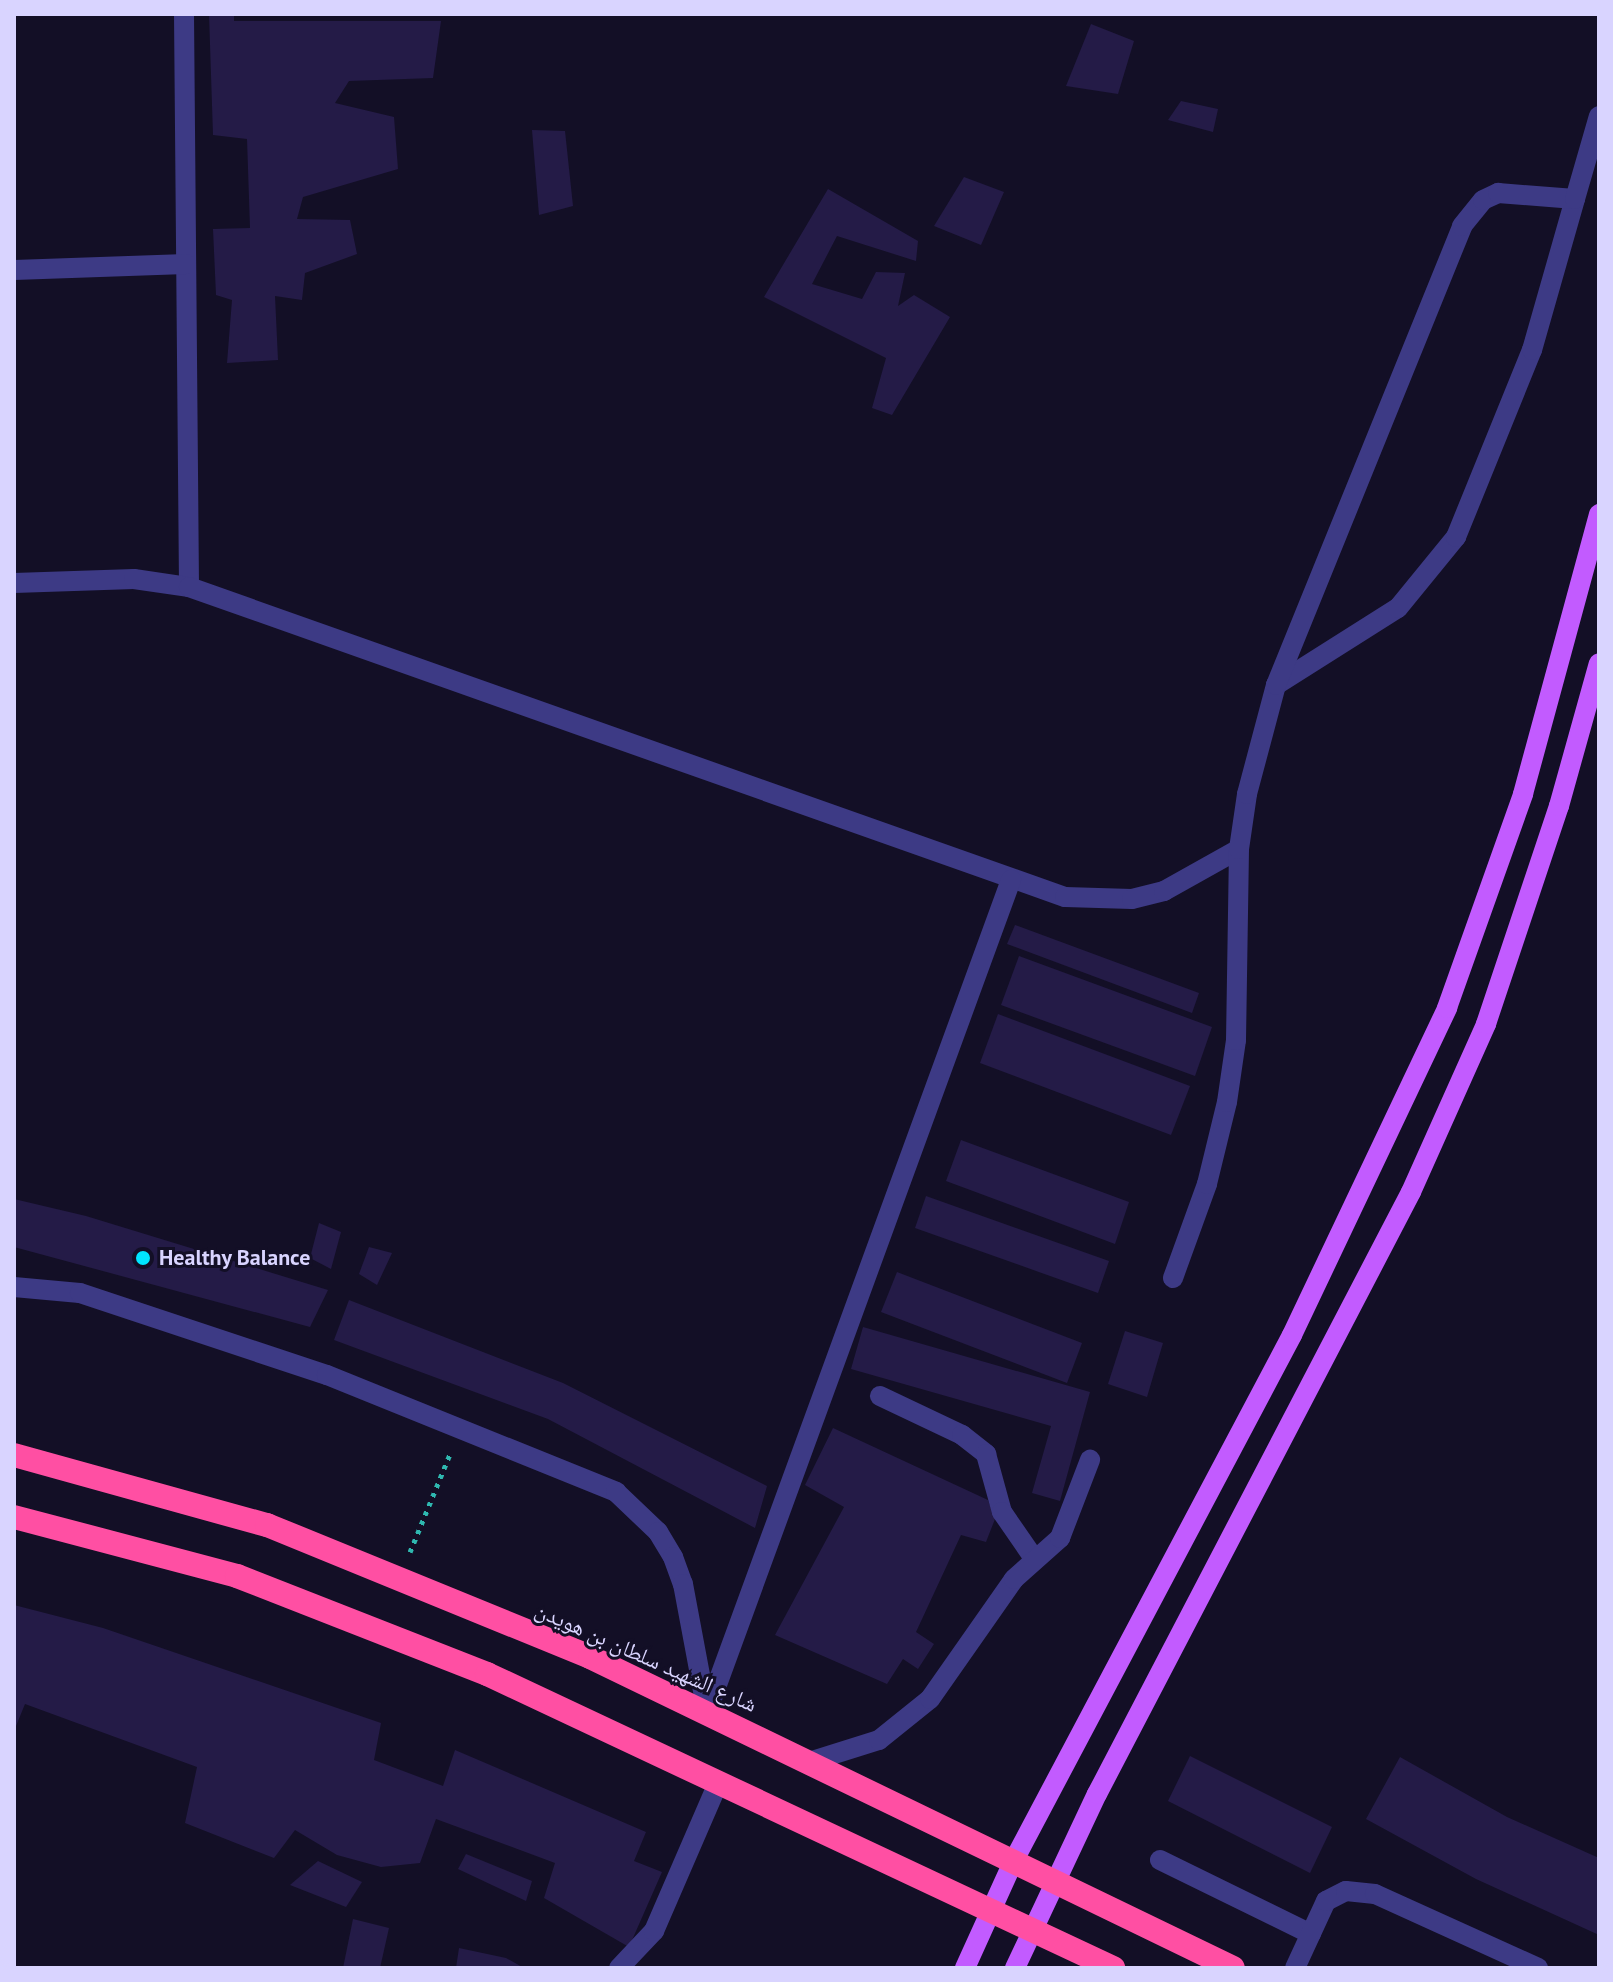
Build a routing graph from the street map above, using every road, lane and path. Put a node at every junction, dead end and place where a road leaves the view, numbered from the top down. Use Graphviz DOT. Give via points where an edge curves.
graph roads {
  1 [pos="184,14"];
  2 [pos="1599,116"];
  3 [pos="1575,199"];
  4 [pos="186,264"];
  5 [pos="14,270"];
  6 [pos="1599,514"];
  7 [pos="14,583"];
  8 [pos="189,587"];
  9 [pos="1599,663"];
  10 [pos="1276,685"];
  11 [pos="1239,849"];
  12 [pos="1011,880"];
  13 [pos="1173,1278"];
  14 [pos="14,1287"];
  15 [pos="880,1396"];
  16 [pos="461,1428"];
  17 [pos="14,1455"];
  18 [pos="1090,1460"];
  19 [pos="14,1517"];
  20 [pos="1033,1557"];
  21 [pos="399,1579"];
  22 [pos="707,1712"];
  23 [pos="812,1761"];
  24 [pos="719,1781"];
  25 [pos="1160,1860"];
  26 [pos="1013,1862"];
  27 [pos="1054,1884"];
  28 [pos="991,1908"];
  29 [pos="1033,1928"];
  30 [pos="1311,1934"];
  31 [pos="619,1968"];
  32 [pos="965,1968"];
  33 [pos="1015,1968"];
  34 [pos="1113,1968"];
  35 [pos="1233,1968"];
  36 [pos="1295,1968"];
  37 [pos="1538,1968"];
  1 -- 4 [label="street"];
  2 -- 3 [label="street"];
  3 -- 10 [label="street" via="1532,350 1456,537 1398,608"];
  3 -- 10 [label="street" via="1515,191 1491,197 1471,212"];
  4 -- 5 [label="street"];
  4 -- 8 [label="street"];
  6 -- 26 [label="main road" via="1523,794 1447,1008 1292,1335"];
  7 -- 8 [label="street" via="134,579"];
  8 -- 12 [label="street"];
  9 -- 27 [label="main road" via="1559,806 1486,1024 1411,1192"];
  10 -- 11 [label="street" via="1250,780"];
  11 -- 12 [label="street" via="1164,891 1132,899 1065,897"];
  11 -- 13 [label="street" via="1236,1040 1227,1102 1207,1184"];
  12 -- 22 [label="street"];
  14 -- 16 [label="street" via="80,1293 327,1375"];
  15 -- 20 [label="street" via="962,1435 986,1454 1002,1512"];
  16 -- 21 [label="path"];
  16 -- 22 [label="street" via="591,1478 616,1492 658,1532 683,1584"];
  17 -- 21 [label="highway, شارع الشهيد سلطان بن هويدن" via="117,1479 267,1525"];
  18 -- 20 [label="street" via="1066,1529"];
  19 -- 24 [label="highway" via="237,1576 487,1674"];
  20 -- 23 [label="street" via="910,1718 868,1745"];
  21 -- 22 [label="highway, شارع الشهيد سلطان بن هويدن"];
  22 -- 23 [label="highway, شارع الشهيد سلطان بن هويدن"];
  23 -- 26 [label="highway, شارع الشهيد سلطان بن هويدن"];
  24 -- 28 [label="highway"];
  24 -- 31 [label="street" via="654,1931"];
  25 -- 30 [label="street"];
  26 -- 27 [label="highway, شارع الشهيد سلطان بن هويدن"];
  26 -- 28 [label="main road"];
  27 -- 29 [label="main road"];
  27 -- 35 [label="highway, شارع الشهيد سلطان بن هويدن"];
  28 -- 29 [label="highway"];
  28 -- 32 [label="main road"];
  29 -- 33 [label="main road"];
  29 -- 34 [label="highway"];
  30 -- 36 [label="street"];
  30 -- 37 [label="street" via="1326,1901 1346,1891 1375,1894"];
}
